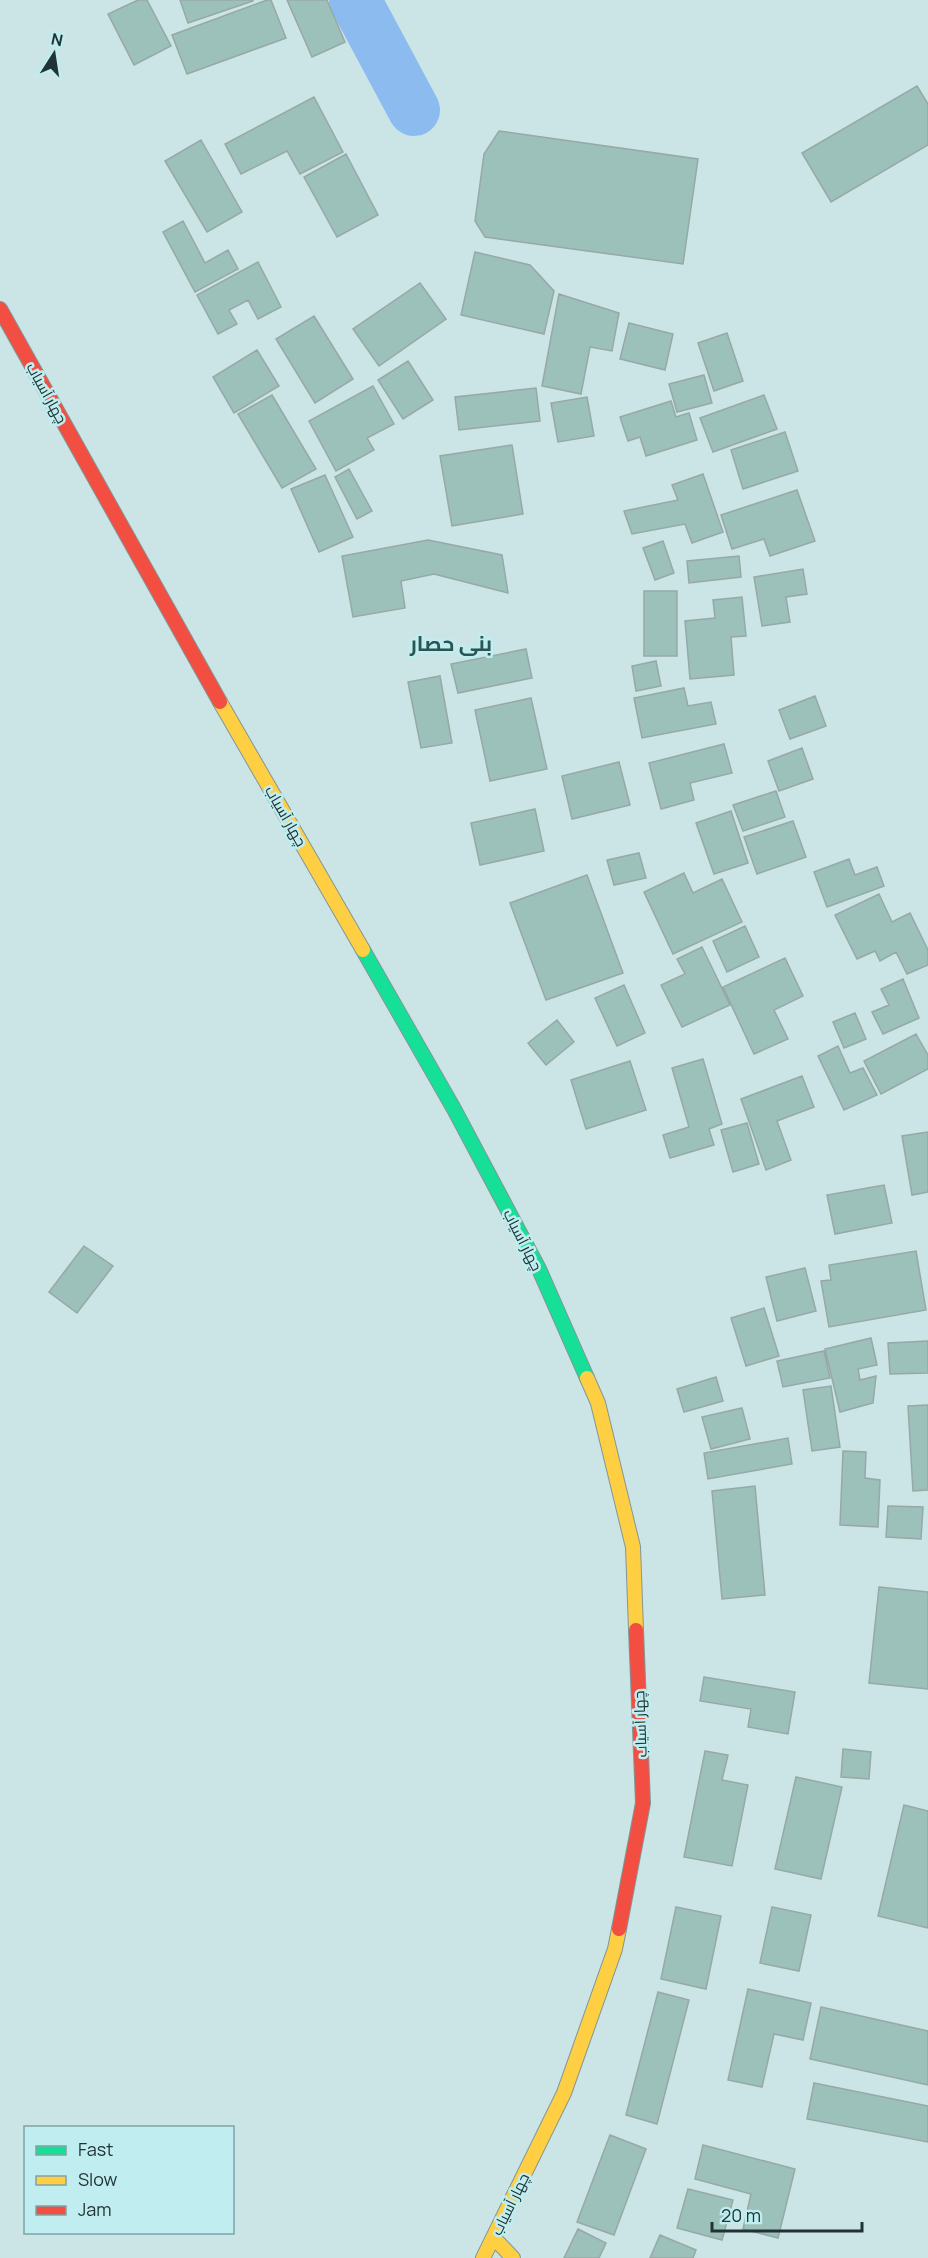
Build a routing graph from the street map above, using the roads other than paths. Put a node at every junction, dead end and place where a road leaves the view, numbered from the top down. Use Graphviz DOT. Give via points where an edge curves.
graph roads {
  1 [pos="0,309"];
  2 [pos="494,2238"];
  3 [pos="483,2258"];
  4 [pos="513,2258"];
  1 -- 2 [label="main road, چهار آسیاب" via="182,636 454,1109 539,1269 601,1414 633,1547 643,1803 615,1949 564,2093"];
  2 -- 3 [label="main road, چهار آسیاب"];
  2 -- 4 [label="main road"];
}
